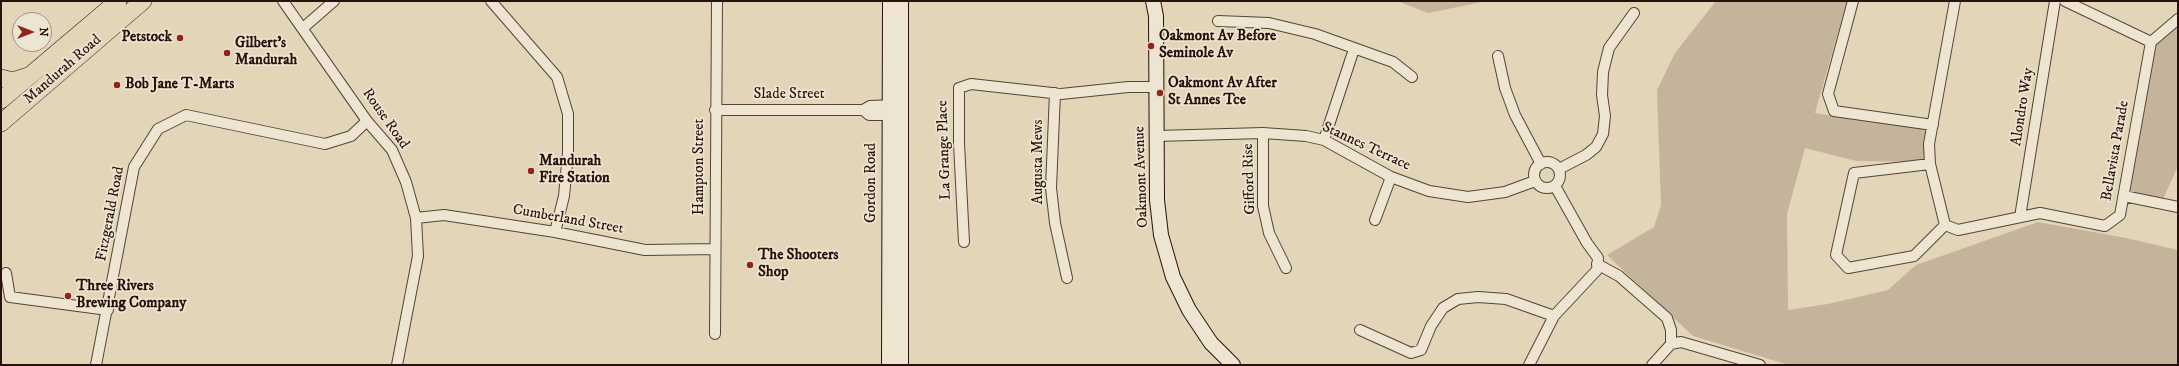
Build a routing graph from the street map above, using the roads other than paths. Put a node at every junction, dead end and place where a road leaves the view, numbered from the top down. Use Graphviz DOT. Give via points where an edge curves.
graph roads {
  1 [pos="118,1"];
  2 [pos="143,1"];
  3 [pos="283,1"];
  4 [pos="334,1"];
  5 [pos="491,1"];
  6 [pos="717,1"];
  7 [pos="890,1"];
  8 [pos="901,1"];
  9 [pos="1153,1"];
  10 [pos="1161,1"];
  11 [pos="1853,1"];
  12 [pos="1954,1"];
  13 [pos="2055,1"];
  14 [pos="2064,1"];
  15 [pos="1634,13"];
  16 [pos="1156,16"];
  17 [pos="2178,19"];
  18 [pos="1218,21"];
  19 [pos="303,28"];
  20 [pos="2151,42"];
  21 [pos="1354,49"];
  22 [pos="1498,56"];
  23 [pos="30,75"];
  24 [pos="1412,77"];
  25 [pos="1,78"];
  26 [pos="1156,87"];
  27 [pos="1055,93"];
  28 [pos="3,107"];
  29 [pos="715,110"];
  30 [pos="895,110"];
  31 [pos="368,120"];
  32 [pos="1933,126"];
  33 [pos="1263,133"];
  34 [pos="1156,136"];
  35 [pos="1324,140"];
  36 [pos="1541,164"];
  37 [pos="1930,164"];
  38 [pos="1559,169"];
  39 [pos="1391,177"];
  40 [pos="1535,181"];
  41 [pos="1555,186"];
  42 [pos="2124,196"];
  43 [pos="2178,207"];
  44 [pos="2020,217"];
  45 [pos="416,218"];
  46 [pos="1376,220"];
  47 [pos="1945,225"];
  48 [pos="555,232"];
  49 [pos="964,242"];
  50 [pos="715,249"];
  51 [pos="1597,264"];
  52 [pos="1286,268"];
  53 [pos="6,272"];
  54 [pos="1066,278"];
  55 [pos="108,310"];
  56 [pos="1554,316"];
  57 [pos="1360,330"];
  58 [pos="715,334"];
  59 [pos="1671,344"];
  60 [pos="96,365"];
  61 [pos="397,365"];
  62 [pos="889,365"];
  63 [pos="901,365"];
  64 [pos="1233,365"];
  65 [pos="1529,365"];
  66 [pos="1652,365"];
  67 [pos="1760,365"];
  1 -- 23 [label="highway, Mandurah Road"];
  2 -- 28 [label="highway, Mandurah Road"];
  3 -- 19 [label="street, Rouse Road"];
  4 -- 19 [label="street"];
  5 -- 48 [label="street" via="557,77 568,114 564,196"];
  6 -- 29 [label="street, Hampton Street"];
  7 -- 30 [label="main road, Gordon Road"];
  8 -- 30 [label="main road, Gordon Road"];
  9 -- 16 [label="main road, Oakmont Avenue"];
  10 -- 16 [label="main road, Oakmont Avenue"];
  11 -- 32 [label="street" via="1828,94 1834,110"];
  12 -- 32 [label="street"];
  13 -- 44 [label="street, Alondro Way"];
  14 -- 20 [label="street"];
  15 -- 38 [label="street" via="1609,48 1603,72 1603,134 1596,147 1586,155"];
  16 -- 26 [label="main road, Oakmont Avenue"];
  17 -- 20 [label="street"];
  18 -- 21 [label="street" via="1269,23 1315,34"];
  19 -- 31 [label="street, Rouse Road"];
  20 -- 42 [label="street, Bellavista Parade"];
  21 -- 24 [label="street" via="1393,62"];
  21 -- 35 [label="street"];
  22 -- 36 [label="street" via="1505,88 1515,115"];
  23 -- 25 [label="highway" via="12,81"];
  23 -- 28 [label="highway, Mandurah Road"];
  26 -- 27 [label="street, La Grange Place"];
  26 -- 34 [label="main road, Oakmont Avenue"];
  27 -- 49 [label="street, La Grange Place" via="971,84 959,88"];
  27 -- 54 [label="street, Augusta Mews" via="1051,188"];
  29 -- 30 [label="street, Slade Street" via="863,110 869,114"];
  29 -- 50 [label="street, Hampton Street"];
  30 -- 62 [label="main road, Gordon Road"];
  30 -- 63 [label="main road, Gordon Road"];
  31 -- 45 [label="street, Rouse Road" via="392,150 406,182"];
  31 -- 55 [label="street, Fitzgerald Road" via="351,136 325,144 186,115 158,129 134,167"];
  32 -- 37 [label="street" via="1929,144"];
  33 -- 34 [label="street, Stannes Terrace"];
  33 -- 35 [label="street, Stannes Terrace"];
  33 -- 52 [label="street, Gifford Rise" via="1263,206 1269,233"];
  34 -- 64 [label="main road, Oakmont Avenue" via="1158,214 1168,263 1185,303 1202,331 1216,350"];
  35 -- 39 [label="street, Stannes Terrace"];
  36 -- 38 [label="street" via="1552,163"];
  36 -- 40 [label="street" via="1535,170"];
  37 -- 47 [label="street"];
  37 -- 47 [label="street" via="1854,173 1836,255 1848,268 1914,256"];
  38 -- 41 [label="street" via="1560,178"];
  39 -- 40 [label="street, Stannes Terrace" via="1429,191 1468,197 1505,192"];
  39 -- 46 [label="street"];
  40 -- 41 [label="street" via="1544,188"];
  41 -- 51 [label="street" via="1598,258"];
  42 -- 43 [label="street"];
  42 -- 44 [label="street, Bellavista Parade" via="2120,215 2105,226 2040,213"];
  44 -- 47 [label="street, Bellavista Parade" via="1958,230"];
  45 -- 48 [label="street, Cumberland Street" via="444,214"];
  45 -- 61 [label="street, Rouse Road" via="418,256"];
  48 -- 50 [label="street, Cumberland Street" via="645,250"];
  50 -- 58 [label="street, Hampton Street"];
  51 -- 56 [label="street" via="1597,270"];
  51 -- 59 [label="street" via="1619,276 1667,318"];
  53 -- 55 [label="street" via="10,297"];
  55 -- 60 [label="street, Fitzgerald Road"];
  56 -- 57 [label="street" via="1506,299 1458,299 1442,308 1421,350 1411,353"];
  56 -- 65 [label="street"];
  59 -- 66 [label="street"];
  59 -- 67 [label="street" via="1694,344"];
}
